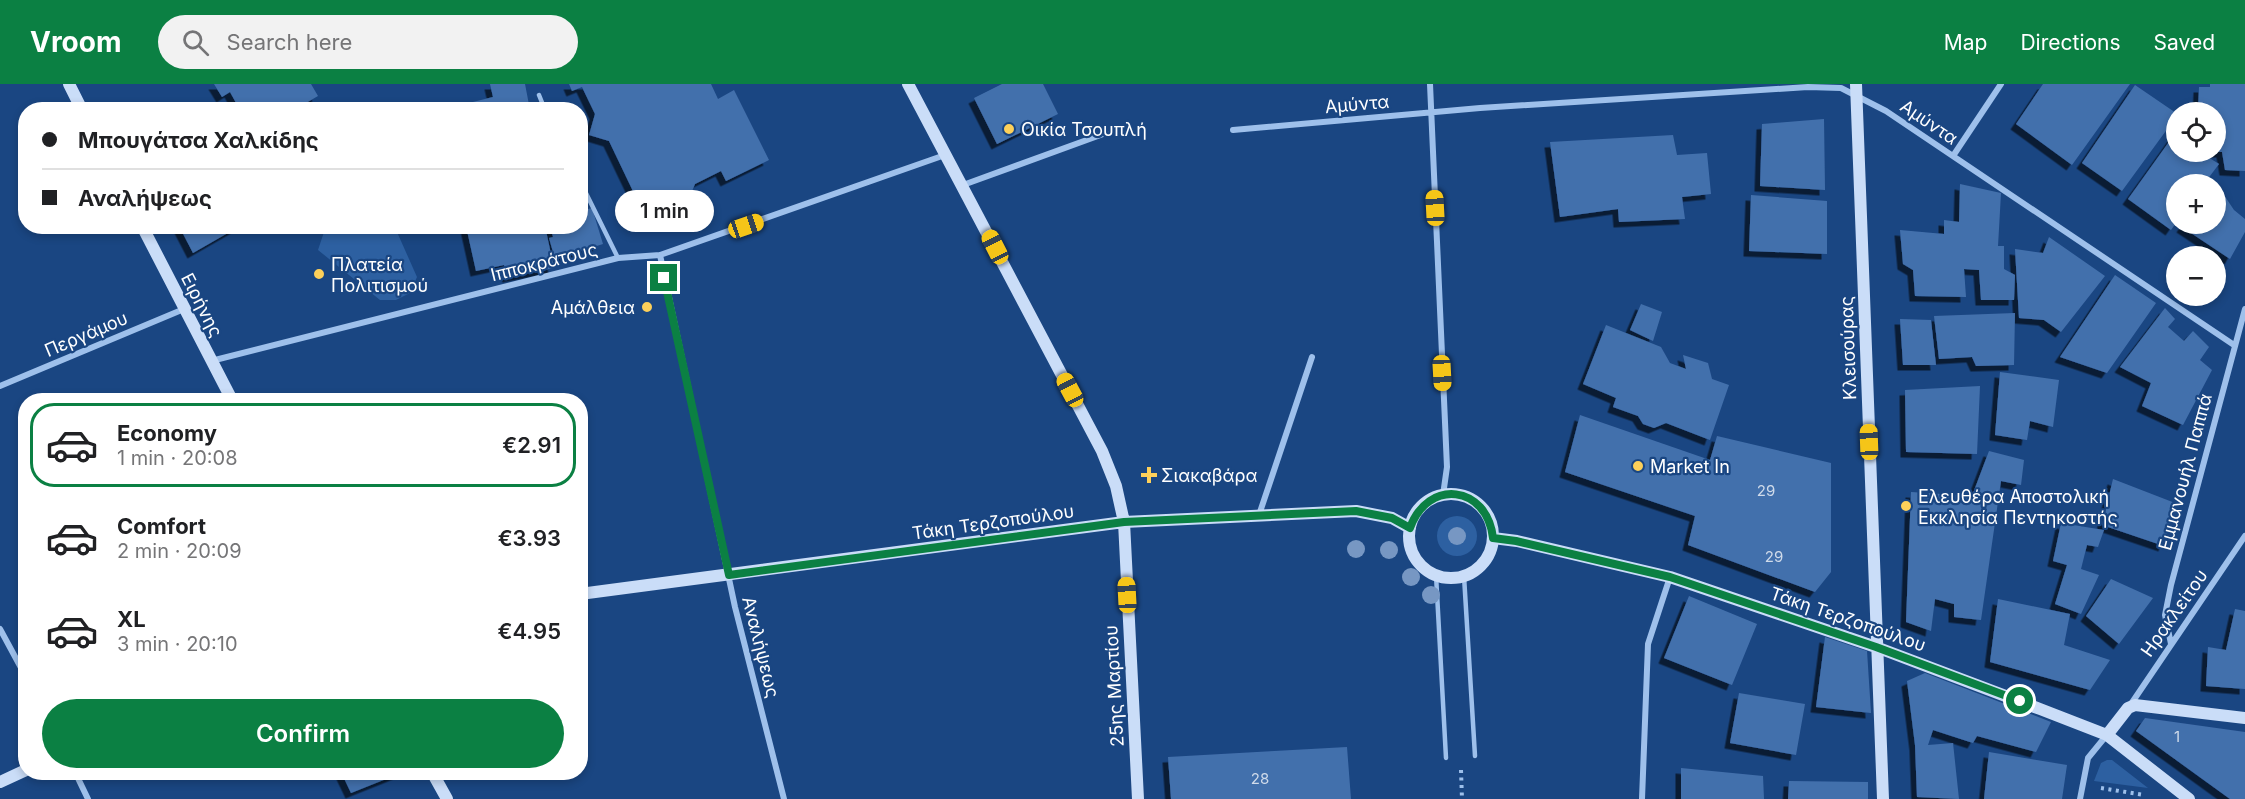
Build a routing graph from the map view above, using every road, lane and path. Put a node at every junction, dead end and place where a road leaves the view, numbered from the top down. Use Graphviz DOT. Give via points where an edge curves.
graph roads {
  1 [pos="69,84"];
  2 [pos="908,84"];
  3 [pos="1430,84"];
  4 [pos="2001,84"];
  5 [pos="1856,89"];
  6 [pos="538,95"];
  7 [pos="78,102"];
  8 [pos="542,102"];
  9 [pos="1430,113"];
  10 [pos="1233,130"];
  11 [pos="1106,133"];
  12 [pos="946,154"];
  13 [pos="1953,156"];
  14 [pos="963,185"];
  15 [pos="588,197"];
  16 [pos="146,234"];
  17 [pos="660,255"];
  18 [pos="618,258"];
  19 [pos="184,309"];
  20 [pos="2245,309"];
  21 [pos="2234,345"];
  22 [pos="1312,357"];
  23 [pos="211,361"];
  24 [pos="0,386"];
  25 [pos="228,393"];
  26 [pos="1443,495"];
  27 [pos="1259,516"];
  28 [pos="1124,522"];
  29 [pos="1410,528"];
  30 [pos="2245,536"];
  31 [pos="1493,538"];
  32 [pos="729,575"];
  33 [pos="1436,575"];
  34 [pos="1464,576"];
  35 [pos="1670,577"];
  36 [pos="588,593"];
  37 [pos="0,629"];
  38 [pos="2171,644"];
  39 [pos="1876,647"];
  40 [pos="18,662"];
  41 [pos="2128,708"];
  42 [pos="2245,718"];
  43 [pos="2107,735"];
  44 [pos="1475,756"];
  45 [pos="1446,758"];
  46 [pos="18,774"];
  47 [pos="79,780"];
  48 [pos="436,780"];
  49 [pos="0,782"];
  50 [pos="2081,786"];
  51 [pos="2151,796"];
  52 [pos="88,799"];
  53 [pos="447,799"];
  54 [pos="784,799"];
  55 [pos="1138,799"];
  56 [pos="1642,799"];
  57 [pos="1883,799"];
  58 [pos="2080,799"];
  59 [pos="2189,799"];
  1 -- 7 [label="main road"];
  2 -- 12 [label="main road, 25ης Μαρτίου"];
  3 -- 9 [label="street"];
  4 -- 13 [label="street"];
  5 -- 9 [label="street, Αμύντα" via="1808,87"];
  5 -- 13 [label="street, Αμύντα"];
  5 -- 39 [label="main road, Κλεισούρας"];
  6 -- 8 [label="lane"];
  9 -- 10 [label="street, Αμύντα"];
  9 -- 26 [label="street" via="1447,467"];
  11 -- 14 [label="street"];
  12 -- 14 [label="main road, 25ης Μαρτίου"];
  12 -- 17 [label="street, Ιπποκράτους"];
  13 -- 21 [label="street, Αμύντα"];
  14 -- 28 [label="main road, 25ης Μαρτίου" via="1102,452 1116,486"];
  15 -- 18 [label="lane"];
  16 -- 19 [label="main road, Ειρήνης"];
  17 -- 18 [label="street, Ιπποκράτους"];
  17 -- 32 [label="street, Αναλήψεως"];
  18 -- 23 [label="street, Ιπποκράτους"];
  19 -- 23 [label="main road, Ειρήνης"];
  19 -- 24 [label="street, Περγάμου"];
  20 -- 21 [label="street, Εμμανουήλ Παππά"];
  21 -- 38 [label="street, Εμμανουήλ Παππά" via="2171,585 2165,615"];
  22 -- 27 [label="street"];
  23 -- 25 [label="main road, Ειρήνης"];
  26 -- 29 [label="main road" via="1422,506"];
  26 -- 31 [label="main road" via="1461,496 1479,504 1492,525"];
  27 -- 28 [label="main road, Τάκη Τερζοπούλου"];
  27 -- 29 [label="main road, Τάκη Τερζοπούλου" via="1356,511 1392,518"];
  28 -- 32 [label="main road, Τάκη Τερζοπούλου"];
  28 -- 55 [label="main road, 25ης Μαρτίου"];
  29 -- 33 [label="main road" via="1414,556"];
  30 -- 38 [label="street, Ηρακλείτου"];
  31 -- 34 [label="main road" via="1485,561"];
  31 -- 35 [label="main road, Τάκη Τερζοπούλου"];
  32 -- 36 [label="main road, Τάκη Τερζοπούλου"];
  32 -- 54 [label="street, Αναλήψεως"];
  33 -- 34 [label="main road"];
  33 -- 45 [label="lane"];
  34 -- 44 [label="lane"];
  35 -- 39 [label="main road, Τάκη Τερζοπούλου"];
  35 -- 56 [label="street" via="1648,644"];
  37 -- 40 [label="street"];
  38 -- 41 [label="street, Ηρακλείτου"];
  39 -- 43 [label="main road, Τάκη Τερζοπούλου"];
  39 -- 57 [label="main road, Κλεισούρας"];
  41 -- 42 [label="main road" via="2143,706"];
  41 -- 43 [label="main road"];
  43 -- 50 [label="street" via="2088,758"];
  43 -- 59 [label="main road, Τάκη Τερζοπούλου"];
  46 -- 49 [label="main road"];
  47 -- 52 [label="street"];
  48 -- 53 [label="main road"];
  50 -- 51 [label="path"];
  50 -- 58 [label="street"];
}
